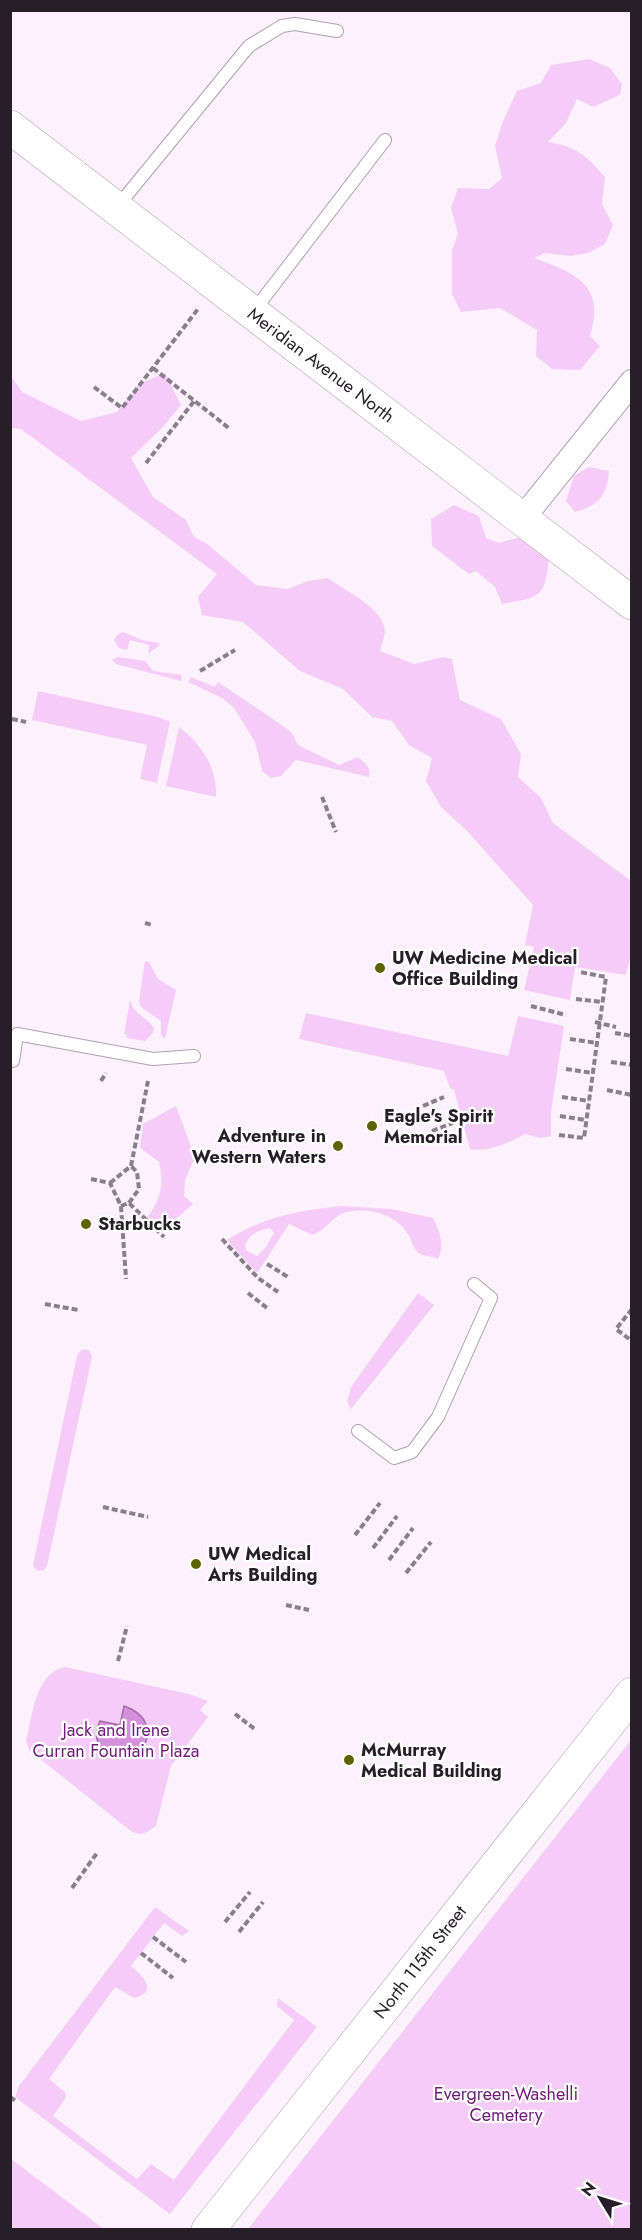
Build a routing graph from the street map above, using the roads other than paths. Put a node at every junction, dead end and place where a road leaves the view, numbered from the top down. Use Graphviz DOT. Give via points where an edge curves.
graph roads {
  1 [pos="337,31"];
  2 [pos="10,126"];
  3 [pos="385,140"];
  4 [pos="116,208"];
  5 [pos="252,313"];
  6 [pos="632,382"];
  7 [pos="522,519"];
  8 [pos="632,603"];
  9 [pos="194,1056"];
  10 [pos="13,1061"];
  11 [pos="474,1284"];
  12 [pos="358,1431"];
  13 [pos="632,1694"];
  14 [pos="208,2229"];
  1 -- 4 [label="lane" via="295,24 282,26 249,46"];
  2 -- 4 [label="street, Meridian Avenue North"];
  3 -- 5 [label="lane"];
  4 -- 5 [label="street, Meridian Avenue North"];
  5 -- 7 [label="street, Meridian Avenue North"];
  6 -- 7 [label="street"];
  7 -- 8 [label="street, Meridian Avenue North"];
  9 -- 10 [label="lane" via="153,1059 17,1034"];
  11 -- 12 [label="lane" via="491,1298 438,1417 412,1452 394,1458"];
  13 -- 14 [label="street, North 115th Street"];
}
